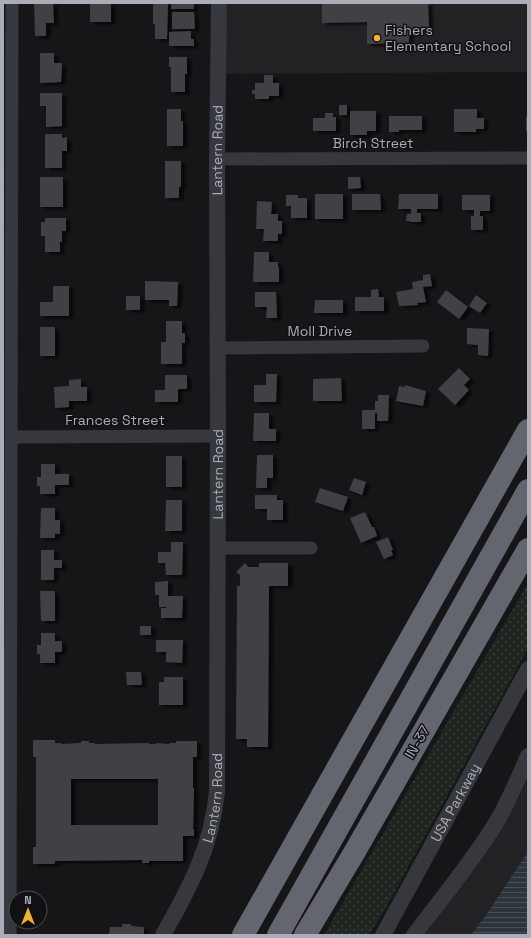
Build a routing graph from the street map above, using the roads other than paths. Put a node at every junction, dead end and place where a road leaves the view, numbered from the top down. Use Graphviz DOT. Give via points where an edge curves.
graph roads {
  1 [pos="12,3"];
  2 [pos="219,3"];
  3 [pos="528,158"];
  4 [pos="217,159"];
  5 [pos="422,346"];
  6 [pos="218,348"];
  7 [pos="528,411"];
  8 [pos="528,430"];
  9 [pos="218,436"];
  10 [pos="11,437"];
  11 [pos="528,490"];
  12 [pos="7,521"];
  13 [pos="462,547"];
  14 [pos="218,548"];
  15 [pos="311,548"];
  16 [pos="528,549"];
  17 [pos="528,669"];
  18 [pos="528,756"];
  19 [pos="10,935"];
  20 [pos="163,935"];
  21 [pos="243,935"];
  22 [pos="278,935"];
  23 [pos="305,935"];
  24 [pos="383,935"];
  25 [pos="414,935"];
  1 -- 10 [label="street"];
  2 -- 4 [label="street, Lantern Road"];
  3 -- 4 [label="street, Birch Street"];
  4 -- 6 [label="street, Lantern Road"];
  5 -- 6 [label="street, Moll Drive"];
  6 -- 9 [label="street, Lantern Road"];
  7 -- 13 [label="highway"];
  8 -- 13 [label="highway"];
  9 -- 10 [label="street, Frances Street"];
  9 -- 14 [label="street, Lantern Road"];
  10 -- 12 [label="street"];
  11 -- 22 [label="highway"];
  12 -- 19 [label="street"];
  13 -- 21 [label="highway"];
  14 -- 15 [label="street"];
  14 -- 20 [label="street, Lantern Road" via="216,804 201,859"];
  16 -- 23 [label="highway, IN-37"];
  17 -- 24 [label="street, USA Parkway"];
  18 -- 25 [label="street" via="516,786 496,822"];
}
